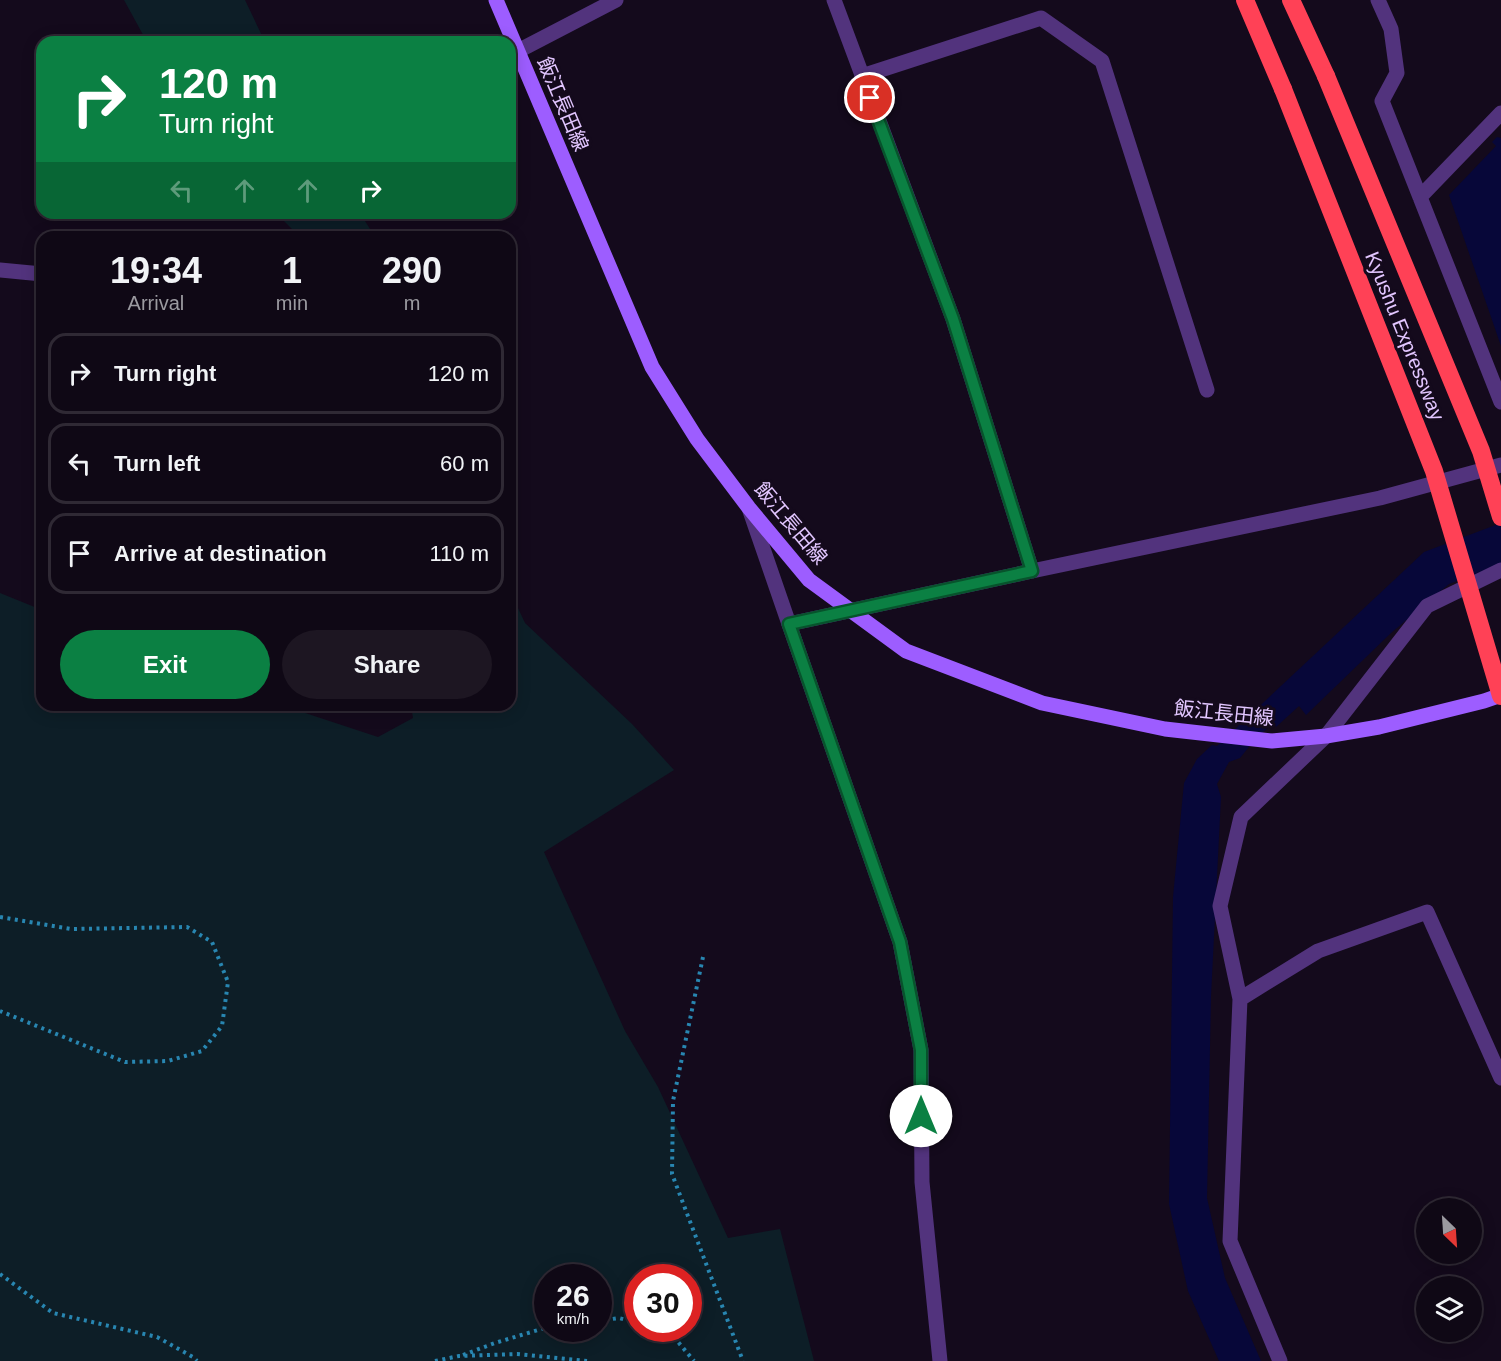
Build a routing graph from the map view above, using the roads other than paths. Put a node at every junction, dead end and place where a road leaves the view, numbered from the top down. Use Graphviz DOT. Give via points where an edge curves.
graph roads {
  1 [pos="496,0"];
  2 [pos="616,0"];
  3 [pos="834,0"];
  4 [pos="1245,0"];
  5 [pos="1291,0"];
  6 [pos="1378,0"];
  7 [pos="512,36"];
  8 [pos="516,46"];
  9 [pos="518,51"];
  10 [pos="862,76"];
  11 [pos="1501,113"];
  12 [pos="1420,197"];
  13 [pos="0,270"];
  14 [pos="36,273"];
  15 [pos="1207,390"];
  16 [pos="1501,402"];
  17 [pos="1501,465"];
  18 [pos="749,508"];
  19 [pos="1501,517"];
  20 [pos="1501,570"];
  21 [pos="1032,571"];
  22 [pos="852,610"];
  23 [pos="789,624"];
  24 [pos="1501,695"];
  25 [pos="1326,736"];
  26 [pos="1240,999"];
  27 [pos="1501,1078"];
  28 [pos="940,1361"];
  29 [pos="1280,1361"];
  1 -- 7 [label="main road, 飯江長田線"];
  2 -- 9 [label="street"];
  3 -- 10 [label="street"];
  4 -- 24 [label="highway, Kyushu Expressway, bridge" via="1434,471"];
  5 -- 19 [label="highway, Kyushu Expressway, bridge" via="1482,451"];
  6 -- 12 [label="street" via="1391,29 1397,73 1382,102"];
  8 -- 9 [label="main road, 飯江長田線"];
  9 -- 18 [label="main road, 飯江長田線" via="652,367"];
  10 -- 15 [label="street" via="1041,18 1102,61"];
  10 -- 21 [label="street" via="953,319"];
  11 -- 12 [label="street"];
  12 -- 16 [label="street"];
  13 -- 14 [label="street"];
  17 -- 21 [label="street" via="1380,498"];
  18 -- 22 [label="main road, 飯江長田線" via="809,580"];
  18 -- 23 [label="street"];
  20 -- 25 [label="street" via="1427,606"];
  21 -- 22 [label="street"];
  22 -- 23 [label="street"];
  22 -- 25 [label="main road, 飯江長田線" via="906,651 1042,703 1165,729 1272,741"];
  23 -- 28 [label="street" via="900,942 921,1050 921,1182"];
  24 -- 25 [label="main road, 飯江長田線" via="1379,727"];
  25 -- 26 [label="street" via="1241,817 1220,906"];
  26 -- 27 [label="street" via="1318,951 1427,912"];
  26 -- 29 [label="street" via="1230,1241"];
}
